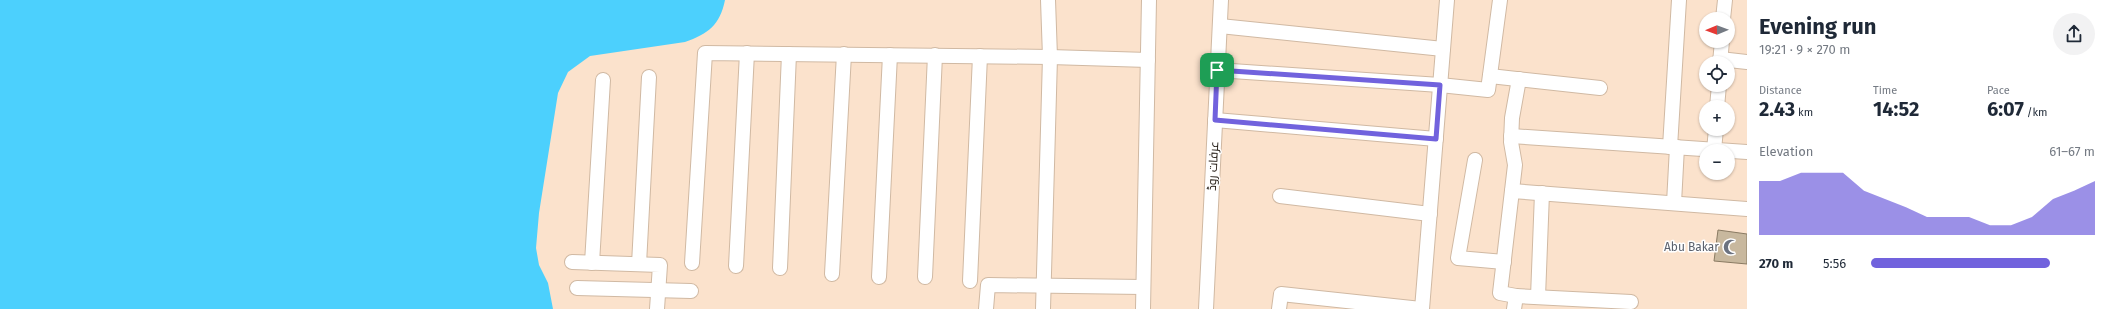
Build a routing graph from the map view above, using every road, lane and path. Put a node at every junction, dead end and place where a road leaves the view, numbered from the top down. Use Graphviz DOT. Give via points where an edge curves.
graph roads {
  1 [pos="1044,0"];
  2 [pos="1048,0"];
  3 [pos="1149,0"];
  4 [pos="1221,0"];
  5 [pos="1447,0"];
  6 [pos="1500,0"];
  7 [pos="1679,0"];
  8 [pos="1725,0"];
  9 [pos="1724,12"];
  10 [pos="1220,26"];
  11 [pos="1443,49"];
  12 [pos="747,53"];
  13 [pos="789,54"];
  14 [pos="844,54"];
  15 [pos="890,55"];
  16 [pos="935,56"];
  17 [pos="980,56"];
  18 [pos="1050,57"];
  19 [pos="1148,60"];
  20 [pos="1735,62"];
  21 [pos="1747,62"];
  22 [pos="1217,70"];
  23 [pos="1490,76"];
  24 [pos="648,77"];
  25 [pos="1520,79"];
  26 [pos="603,80"];
  27 [pos="1440,85"];
  28 [pos="1600,88"];
  29 [pos="1215,120"];
  30 [pos="1511,136"];
  31 [pos="1436,139"];
  32 [pos="1674,147"];
  33 [pos="1699,149"];
  34 [pos="1735,151"];
  35 [pos="1747,152"];
  36 [pos="1475,160"];
  37 [pos="1512,191"];
  38 [pos="1542,193"];
  39 [pos="1280,196"];
  40 [pos="1674,203"];
  41 [pos="1747,209"];
  42 [pos="1430,214"];
  43 [pos="572,262"];
  44 [pos="1504,262"];
  45 [pos="592,263"];
  46 [pos="692,263"];
  47 [pos="639,264"];
  48 [pos="736,266"];
  49 [pos="780,268"];
  50 [pos="832,274"];
  51 [pos="880,277"];
  52 [pos="925,277"];
  53 [pos="970,280"];
  54 [pos="1044,287"];
  55 [pos="1143,287"];
  56 [pos="577,288"];
  57 [pos="658,290"];
  58 [pos="691,291"];
  59 [pos="1538,297"];
  60 [pos="1515,302"];
  61 [pos="1631,302"];
  62 [pos="657,309"];
  63 [pos="986,309"];
  64 [pos="1043,309"];
  65 [pos="1143,309"];
  66 [pos="1206,309"];
  67 [pos="1279,309"];
  68 [pos="1422,309"];
  1 -- 2 [label="street"];
  2 -- 18 [label="street"];
  3 -- 19 [label="street"];
  4 -- 10 [label="street, عرفات روڈ"];
  5 -- 11 [label="street"];
  6 -- 23 [label="street"];
  7 -- 32 [label="street"];
  8 -- 9 [label="street"];
  10 -- 11 [label="street"];
  10 -- 22 [label="street, عرفات روڈ"];
  11 -- 27 [label="street"];
  12 -- 13 [label="street"];
  12 -- 46 [label="street" via="705,53"];
  12 -- 48 [label="street"];
  13 -- 14 [label="street"];
  13 -- 49 [label="street"];
  14 -- 15 [label="street"];
  14 -- 50 [label="street"];
  15 -- 16 [label="street"];
  15 -- 51 [label="street"];
  16 -- 17 [label="street"];
  16 -- 52 [label="street"];
  17 -- 18 [label="street"];
  17 -- 53 [label="street"];
  18 -- 19 [label="street"];
  18 -- 54 [label="street"];
  19 -- 55 [label="street"];
  20 -- 21 [label="street"];
  22 -- 27 [label="street"];
  22 -- 29 [label="street, عرفات روڈ"];
  23 -- 25 [label="street"];
  23 -- 27 [label="street" via="1488,90"];
  24 -- 47 [label="street"];
  25 -- 28 [label="street"];
  25 -- 30 [label="street"];
  26 -- 45 [label="street"];
  27 -- 31 [label="street"];
  29 -- 31 [label="street"];
  29 -- 66 [label="street, عرفات روڈ"];
  30 -- 32 [label="street"];
  30 -- 37 [label="street" via="1515,165"];
  31 -- 42 [label="street"];
  32 -- 33 [label="street"];
  32 -- 40 [label="street"];
  34 -- 35 [label="street"];
  36 -- 44 [label="street" via="1458,258"];
  37 -- 38 [label="street"];
  37 -- 44 [label="street"];
  38 -- 40 [label="street"];
  38 -- 59 [label="street"];
  39 -- 42 [label="street"];
  40 -- 41 [label="street"];
  42 -- 68 [label="street"];
  43 -- 45 [label="street"];
  44 -- 60 [label="street" via="1500,293"];
  45 -- 47 [label="street"];
  47 -- 57 [label="street" via="660,265"];
  54 -- 55 [label="street"];
  54 -- 63 [label="street" via="988,285"];
  54 -- 64 [label="street"];
  55 -- 65 [label="street"];
  56 -- 57 [label="street"];
  57 -- 58 [label="street"];
  57 -- 62 [label="street"];
  59 -- 60 [label="street"];
  59 -- 61 [label="street"];
  67 -- 68 [label="street" via="1281,294"];
}
